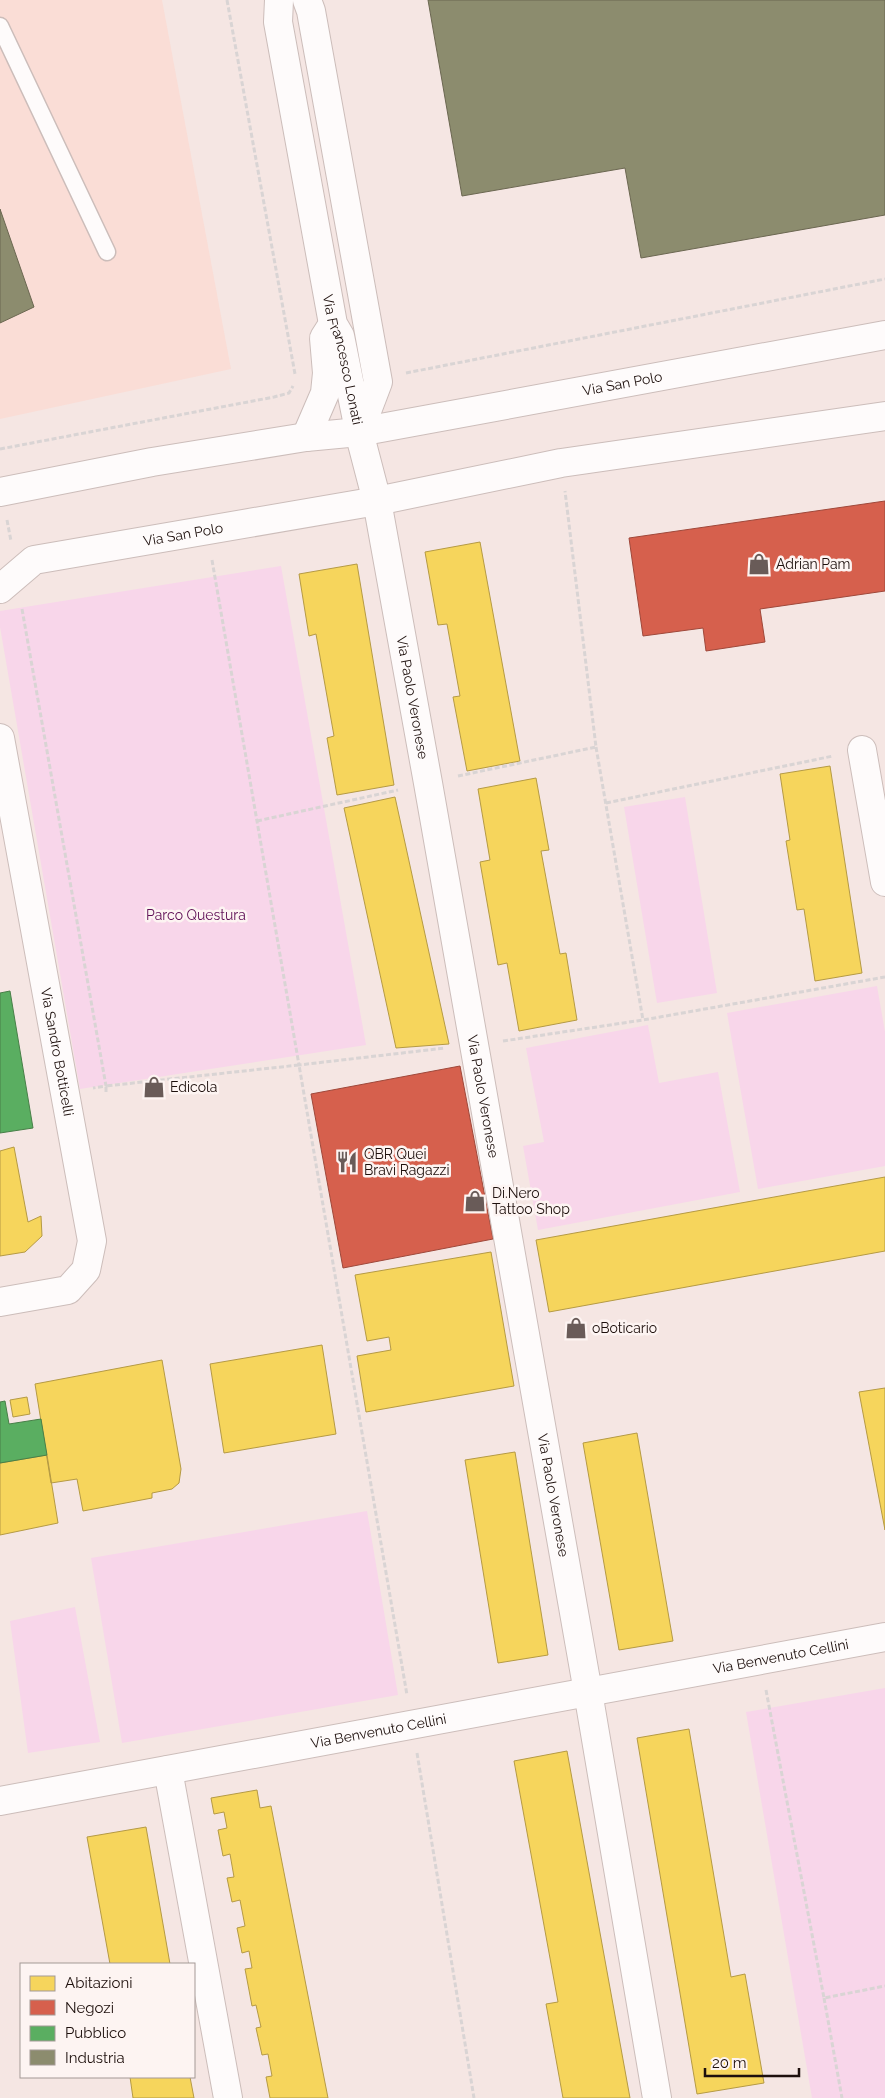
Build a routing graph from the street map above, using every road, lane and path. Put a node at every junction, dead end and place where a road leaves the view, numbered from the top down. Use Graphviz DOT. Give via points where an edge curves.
graph roads {
  1 [pos="227,0"];
  2 [pos="279,0"];
  3 [pos="307,0"];
  4 [pos="0,26"];
  5 [pos="107,252"];
  6 [pos="885,279"];
  7 [pos="333,324"];
  8 [pos="885,335"];
  9 [pos="378,382"];
  10 [pos="885,416"];
  11 [pos="359,432"];
  12 [pos="306,437"];
  13 [pos="0,449"];
  14 [pos="561,464"];
  15 [pos="0,492"];
  16 [pos="377,501"];
  17 [pos="10,595"];
  18 [pos="0,738"];
  19 [pos="596,747"];
  20 [pos="862,750"];
  21 [pos="428,783"];
  22 [pos="606,803"];
  23 [pos="257,821"];
  24 [pos="885,882"];
  25 [pos="643,1020"];
  26 [pos="106,1086"];
  27 [pos="65,1092"];
  28 [pos="106,1092"];
  29 [pos="0,1302"];
  30 [pos="885,1637"];
  31 [pos="760,1660"];
  32 [pos="588,1692"];
  33 [pos="412,1725"];
  34 [pos="168,1770"];
  35 [pos="0,1801"];
  36 [pos="885,1986"];
  37 [pos="824,1998"];
  38 [pos="228,2098"];
  39 [pos="474,2098"];
  40 [pos="657,2098"];
  41 [pos="842,2098"];
  1 -- 13 [label="path" via="296,381 289,393 274,397"];
  2 -- 7 [label="street, Via Francesco Lonati" via="278,22"];
  3 -- 9 [label="street" via="312,11"];
  4 -- 5 [label="lane"];
  6 -- 9 [label="path" via="410,372"];
  7 -- 11 [label="street, Via Francesco Lonati" via="340,336"];
  7 -- 12 [label="street" via="324,338 325,393"];
  8 -- 11 [label="street, Via San Polo"];
  9 -- 11 [label="street, Via Francesco Lonati"];
  10 -- 14 [label="street, Via San Polo"];
  11 -- 12 [label="street, Via San Polo"];
  11 -- 16 [label="street"];
  12 -- 15 [label="street, Via San Polo" via="152,462"];
  14 -- 16 [label="street, Via San Polo"];
  14 -- 19 [label="path"];
  16 -- 17 [label="street, Via San Polo" via="34,560"];
  16 -- 21 [label="street, Via Paolo Veronese"];
  17 -- 26 [label="path"];
  18 -- 27 [label="street, Via Sandro Botticelli"];
  19 -- 21 [label="path"];
  19 -- 22 [label="path"];
  20 -- 22 [label="path"];
  20 -- 24 [label="street"];
  21 -- 23 [label="path"];
  21 -- 32 [label="street, Via Paolo Veronese"];
  22 -- 25 [label="path"];
  26 -- 27 [label="path"];
  26 -- 28 [label="path"];
  26 -- 33 [label="path" via="299,1065"];
  27 -- 29 [label="street, Via Sandro Botticelli" via="92,1241 86,1270 68,1290"];
  30 -- 31 [label="street, Via Benvenuto Cellini"];
  31 -- 32 [label="street, Via Benvenuto Cellini"];
  31 -- 37 [label="path"];
  32 -- 33 [label="street, Via Benvenuto Cellini"];
  32 -- 40 [label="street"];
  33 -- 34 [label="street, Via Benvenuto Cellini"];
  33 -- 39 [label="path"];
  34 -- 35 [label="street, Via Benvenuto Cellini"];
  34 -- 38 [label="street"];
  36 -- 37 [label="path"];
  37 -- 41 [label="path"];
}
